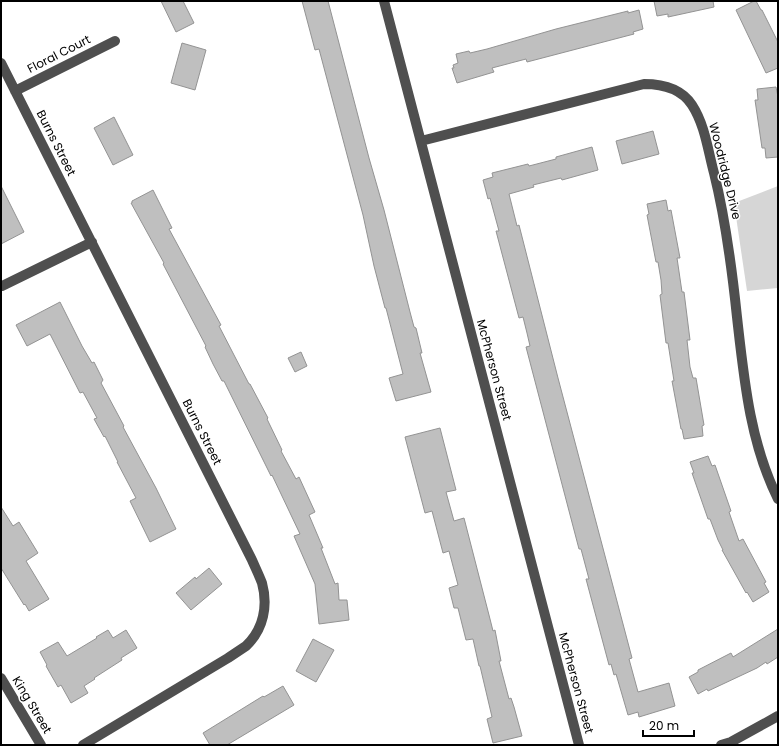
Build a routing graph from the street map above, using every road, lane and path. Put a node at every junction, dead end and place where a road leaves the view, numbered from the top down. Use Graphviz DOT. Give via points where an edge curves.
graph roads {
  1 [pos="384,1"];
  2 [pos="115,41"];
  3 [pos="1,63"];
  4 [pos="15,91"];
  5 [pos="421,141"];
  6 [pos="92,242"];
  7 [pos="2,286"];
  8 [pos="778,500"];
  9 [pos="1,678"];
  10 [pos="778,716"];
  11 [pos="41,745"];
  12 [pos="83,745"];
  13 [pos="579,745"];
  14 [pos="721,745"];
  1 -- 5 [label="street, McPherson Street"];
  2 -- 4 [label="street, Floral Court"];
  3 -- 4 [label="street, Burns Street"];
  4 -- 6 [label="street, Burns Street"];
  5 -- 8 [label="street, Woodridge Drive" via="644,84 660,84 676,90 691,103 700,121 722,207 752,422"];
  5 -- 13 [label="street, McPherson Street"];
  6 -- 7 [label="street"];
  6 -- 12 [label="street, Burns Street" via="252,560 262,583 264,616 257,632 246,645 228,658"];
  9 -- 11 [label="street, King Street"];
  10 -- 14 [label="street"];
}
